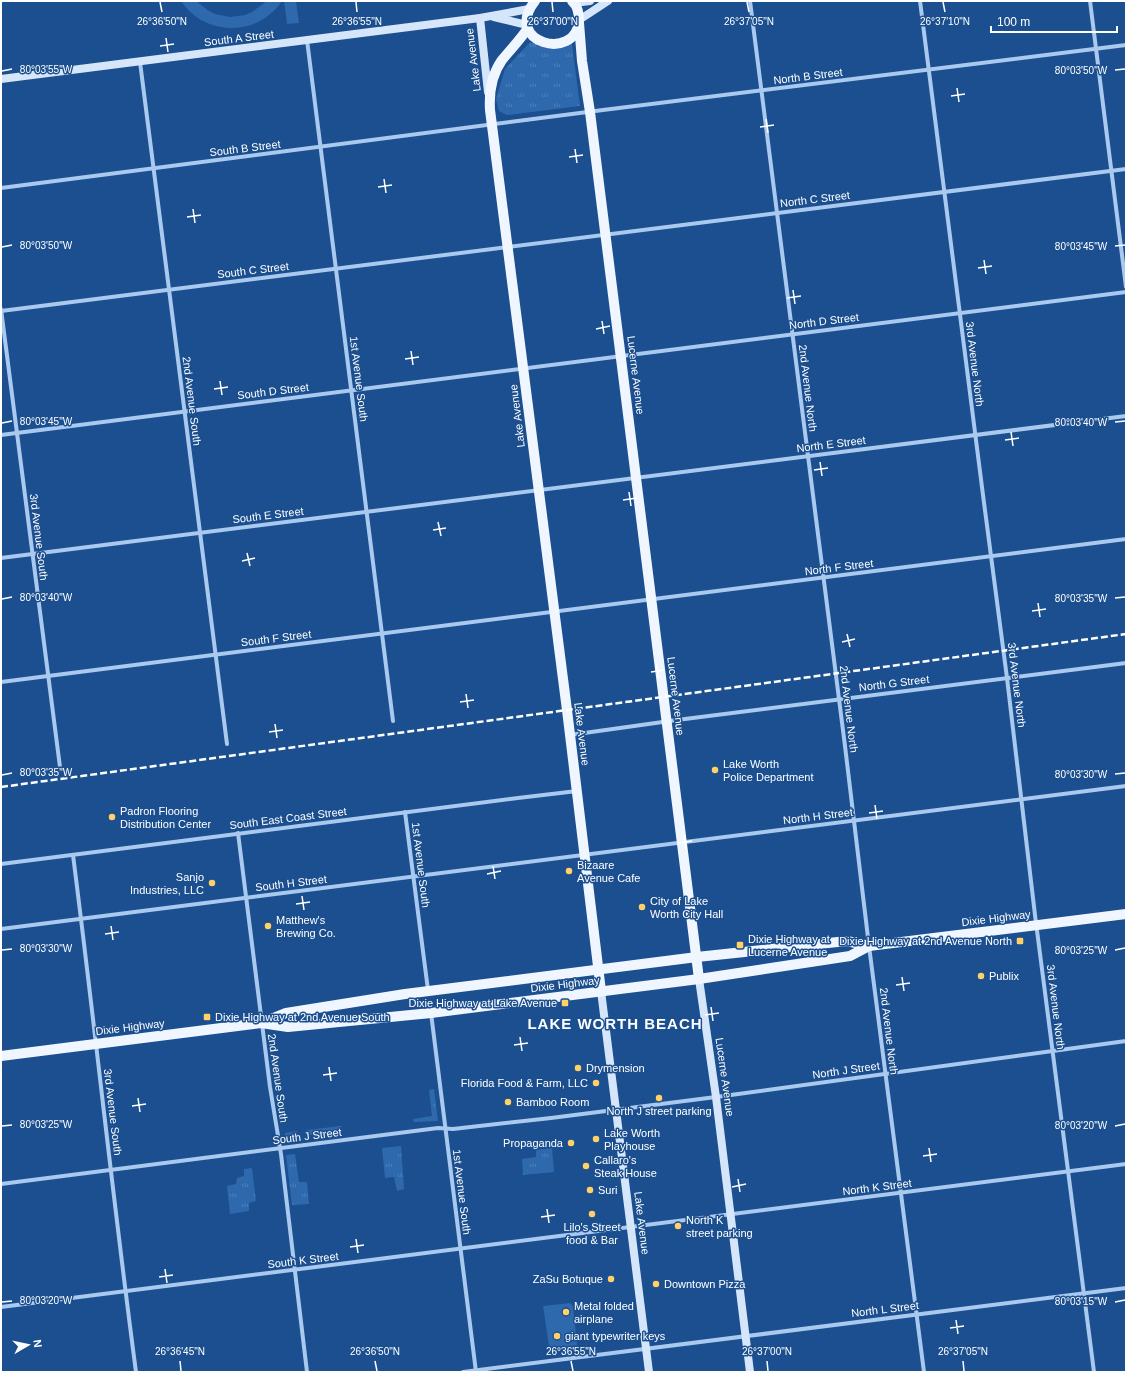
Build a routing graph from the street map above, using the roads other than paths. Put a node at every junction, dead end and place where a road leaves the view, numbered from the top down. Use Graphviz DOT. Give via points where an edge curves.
graph roads {
  1 [pos="590,1"];
  2 [pos="608,1"];
  3 [pos="750,1"];
  4 [pos="920,1"];
  5 [pos="1090,1"];
  6 [pos="573,2"];
  7 [pos="532,5"];
  8 [pos="492,16"];
  9 [pos="480,18"];
  10 [pos="579,22"];
  11 [pos="527,27"];
  12 [pos="307,40"];
  13 [pos="1126,45"];
  14 [pos="1096,49"];
  15 [pos="140,61"];
  16 [pos="929,70"];
  17 [pos="1,79"];
  18 [pos="761,91"];
  19 [pos="489,100"];
  20 [pos="590,112"];
  21 [pos="492,126"];
  22 [pos="321,147"];
  23 [pos="154,168"];
  24 [pos="1126,169"];
  25 [pos="1111,170"];
  26 [pos="1,188"];
  27 [pos="944,192"];
  28 [pos="777,213"];
  29 [pos="606,235"];
  30 [pos="507,247"];
  31 [pos="336,269"];
  32 [pos="1126,287"];
  33 [pos="169,290"];
  34 [pos="1126,292"];
  35 [pos="1,311"];
  36 [pos="960,313"];
  37 [pos="792,334"];
  38 [pos="621,356"];
  39 [pos="523,368"];
  40 [pos="352,390"];
  41 [pos="184,412"];
  42 [pos="1126,416"];
  43 [pos="17,433"];
  44 [pos="1,435"];
  45 [pos="975,435"];
  46 [pos="808,456"];
  47 [pos="637,478"];
  48 [pos="538,490"];
  49 [pos="367,512"];
  50 [pos="200,533"];
  51 [pos="1126,539"];
  52 [pos="32,554"];
  53 [pos="991,556"];
  54 [pos="1,558"];
  55 [pos="823,578"];
  56 [pos="652,599"];
  57 [pos="553,612"];
  58 [pos="382,634"];
  59 [pos="215,655"];
  60 [pos="1126,663"];
  61 [pos="48,676"];
  62 [pos="1007,678"];
  63 [pos="1,682"];
  64 [pos="839,699"];
  65 [pos="393,721"];
  66 [pos="668,721"];
  67 [pos="570,735"];
  68 [pos="226,744"];
  69 [pos="60,767"];
  70 [pos="1126,786"];
  71 [pos="577,791"];
  72 [pos="1022,799"];
  73 [pos="405,812"];
  74 [pos="854,821"];
  75 [pos="238,833"];
  76 [pos="683,842"];
  77 [pos="73,855"];
  78 [pos="584,855"];
  79 [pos="1,864"];
  80 [pos="413,877"];
  81 [pos="246,898"];
  82 [pos="1126,914"];
  83 [pos="81,919"];
  84 [pos="1036,925"];
  85 [pos="1,929"];
  86 [pos="869,946"];
  87 [pos="697,957"];
  88 [pos="598,970"];
  89 [pos="699,979"];
  90 [pos="428,991"];
  91 [pos="601,991"];
  92 [pos="431,1013"];
  93 [pos="261,1023"];
  94 [pos="1126,1041"];
  95 [pos="96,1044"];
  96 [pos="1053,1050"];
  97 [pos="1,1056"];
  98 [pos="886,1073"];
  99 [pos="716,1097"];
  100 [pos="616,1110"];
  101 [pos="445,1128"];
  102 [pos="279,1148"];
  103 [pos="1126,1164"];
  104 [pos="112,1170"];
  105 [pos="1068,1172"];
  106 [pos="1,1184"];
  107 [pos="901,1193"];
  108 [pos="730,1215"];
  109 [pos="631,1227"];
  110 [pos="460,1249"];
  111 [pos="295,1270"];
  112 [pos="1126,1288"];
  113 [pos="126,1291"];
  114 [pos="1084,1293"];
  115 [pos="1,1307"];
  116 [pos="916,1314"];
  117 [pos="745,1336"];
  118 [pos="646,1349"];
  119 [pos="476,1371"];
  120 [pos="136,1372"];
  121 [pos="307,1372"];
  122 [pos="463,1372"];
  123 [pos="649,1372"];
  124 [pos="750,1372"];
  125 [pos="924,1372"];
  126 [pos="1094,1372"];
  1 -- 6 [label="main road"];
  2 -- 10 [label="main road"];
  3 -- 18 [label="street, 2nd Avenue North"];
  4 -- 16 [label="street, 3rd Avenue North"];
  5 -- 14 [label="street"];
  6 -- 10 [label="main road, Lucerne Avenue"];
  7 -- 8 [label="main road, South A Street"];
  7 -- 11 [label="main road"];
  8 -- 9 [label="main road, South A Street"];
  8 -- 11 [label="main road"];
  9 -- 12 [label="main road, South A Street"];
  9 -- 19 [label="main road, Lake Avenue"];
  10 -- 11 [label="main road" via="576,32 570,38 562,43 553,44 532,36"];
  10 -- 20 [label="main road, Lucerne Avenue"];
  11 -- 19 [label="main road, Lake Avenue" via="520,40 498,66"];
  12 -- 15 [label="main road, South A Street"];
  12 -- 22 [label="street, 1st Avenue South"];
  13 -- 14 [label="street, North B Street"];
  14 -- 16 [label="street, North B Street"];
  14 -- 25 [label="street"];
  15 -- 17 [label="main road, South A Street"];
  15 -- 23 [label="street, 2nd Avenue South"];
  16 -- 18 [label="street, North B Street"];
  16 -- 27 [label="street, 3rd Avenue North"];
  18 -- 20 [label="street, North B Street"];
  18 -- 28 [label="street, 2nd Avenue North"];
  19 -- 21 [label="main road, Lake Avenue"];
  20 -- 21 [label="street, North B Street"];
  20 -- 29 [label="main road, Lucerne Avenue"];
  21 -- 22 [label="street, South B Street"];
  21 -- 30 [label="main road, Lake Avenue"];
  22 -- 23 [label="street, South B Street"];
  22 -- 31 [label="street, 1st Avenue South"];
  23 -- 26 [label="street, South B Street"];
  23 -- 33 [label="street, 2nd Avenue South"];
  24 -- 25 [label="street, North C Street"];
  25 -- 27 [label="street, North C Street"];
  25 -- 32 [label="street"];
  27 -- 28 [label="street, North C Street"];
  27 -- 36 [label="street, 3rd Avenue North"];
  28 -- 29 [label="street, North C Street"];
  28 -- 37 [label="street, 2nd Avenue North"];
  29 -- 30 [label="street, North C Street"];
  29 -- 38 [label="main road, Lucerne Avenue"];
  30 -- 31 [label="street, South C Street"];
  30 -- 39 [label="main road, Lake Avenue"];
  31 -- 33 [label="street, South C Street"];
  31 -- 40 [label="street, 1st Avenue South"];
  33 -- 35 [label="street, South C Street"];
  33 -- 41 [label="street, 2nd Avenue South"];
  34 -- 36 [label="street, North D Street"];
  35 -- 43 [label="street, 3rd Avenue South"];
  36 -- 37 [label="street, North D Street"];
  36 -- 45 [label="street, 3rd Avenue North"];
  37 -- 38 [label="street, North D Street"];
  37 -- 46 [label="street, 2nd Avenue North"];
  38 -- 39 [label="street, North D Street"];
  38 -- 47 [label="main road, Lucerne Avenue"];
  39 -- 40 [label="street, South D Street"];
  39 -- 48 [label="main road, Lake Avenue"];
  40 -- 41 [label="street, South D Street"];
  40 -- 49 [label="street, 1st Avenue South"];
  41 -- 43 [label="street, South D Street"];
  41 -- 50 [label="street, 2nd Avenue South"];
  42 -- 45 [label="street, North E Street"];
  43 -- 44 [label="street, South D Street"];
  43 -- 52 [label="street, 3rd Avenue South"];
  45 -- 46 [label="street, North E Street"];
  45 -- 53 [label="street, 3rd Avenue North"];
  46 -- 47 [label="street, North E Street"];
  46 -- 55 [label="street, 2nd Avenue North"];
  47 -- 48 [label="street, North E Street"];
  47 -- 56 [label="main road, Lucerne Avenue"];
  48 -- 49 [label="street, South E Street"];
  48 -- 57 [label="main road, Lake Avenue"];
  49 -- 50 [label="street, South E Street"];
  49 -- 58 [label="street, 1st Avenue South"];
  50 -- 52 [label="street, South E Street"];
  50 -- 59 [label="street, 2nd Avenue South"];
  51 -- 53 [label="street, North F Street"];
  52 -- 54 [label="street, South E Street"];
  52 -- 61 [label="street, 3rd Avenue South"];
  53 -- 55 [label="street, North F Street"];
  53 -- 62 [label="street, 3rd Avenue North"];
  55 -- 56 [label="street, North F Street"];
  55 -- 64 [label="street, 2nd Avenue North"];
  56 -- 57 [label="street, North F Street"];
  56 -- 66 [label="main road, Lucerne Avenue"];
  57 -- 58 [label="street, South F Street"];
  57 -- 67 [label="main road, Lake Avenue"];
  58 -- 59 [label="street, South F Street"];
  58 -- 65 [label="street, 1st Avenue South"];
  59 -- 61 [label="street, South F Street"];
  59 -- 68 [label="street, 2nd Avenue South"];
  60 -- 62 [label="street, North G Street"];
  61 -- 63 [label="street, South F Street"];
  61 -- 69 [label="street, 3rd Avenue South"];
  62 -- 64 [label="street, North G Street"];
  62 -- 72 [label="street, 3rd Avenue North"];
  64 -- 66 [label="street, North G Street"];
  64 -- 74 [label="street, 2nd Avenue North"];
  66 -- 67 [label="street, North G Street"];
  66 -- 76 [label="main road, Lucerne Avenue"];
  67 -- 71 [label="main road, Lake Avenue"];
  70 -- 72 [label="street, North H Street"];
  71 -- 73 [label="street, South East Coast Street"];
  71 -- 78 [label="main road, Lake Avenue"];
  72 -- 74 [label="street, North H Street"];
  72 -- 84 [label="street, 3rd Avenue North"];
  73 -- 75 [label="street, South East Coast Street"];
  73 -- 80 [label="street, 1st Avenue South"];
  74 -- 76 [label="street, North H Street"];
  74 -- 86 [label="street, 2nd Avenue North"];
  75 -- 77 [label="street, South East Coast Street"];
  75 -- 81 [label="street, 2nd Avenue South"];
  76 -- 78 [label="street, North H Street"];
  76 -- 87 [label="main road, Lucerne Avenue"];
  77 -- 79 [label="street, South East Coast Street"];
  77 -- 83 [label="street, 3rd Avenue South"];
  78 -- 80 [label="street, South H Street"];
  78 -- 88 [label="main road, Lake Avenue"];
  80 -- 81 [label="street, South H Street"];
  80 -- 90 [label="street, 1st Avenue South"];
  81 -- 83 [label="street, South H Street"];
  81 -- 93 [label="street, 2nd Avenue South"];
  82 -- 84 [label="main road, Dixie Highway"];
  83 -- 85 [label="street, South H Street"];
  83 -- 95 [label="street, 3rd Avenue South"];
  84 -- 86 [label="main road, Dixie Highway"];
  84 -- 96 [label="street, 3rd Avenue North"];
  86 -- 87 [label="main road, Dixie Highway" via="847,941"];
  86 -- 89 [label="main road, Dixie Highway" via="850,956"];
  86 -- 98 [label="street, 2nd Avenue North"];
  87 -- 88 [label="main road, Dixie Highway"];
  87 -- 89 [label="main road, Lucerne Avenue"];
  88 -- 90 [label="main road, Dixie Highway"];
  88 -- 91 [label="main road, Lake Avenue"];
  89 -- 91 [label="main road, Dixie Highway"];
  89 -- 99 [label="main road, Lucerne Avenue"];
  90 -- 93 [label="main road, Dixie Highway" via="286,1013"];
  91 -- 92 [label="main road, Dixie Highway"];
  91 -- 100 [label="main road, Lake Avenue"];
  92 -- 93 [label="main road, Dixie Highway" via="288,1027"];
  92 -- 101 [label="street, 1st Avenue South"];
  93 -- 95 [label="main road, Dixie Highway"];
  93 -- 102 [label="street, 2nd Avenue South"];
  94 -- 96 [label="street, North J Street"];
  95 -- 97 [label="main road, Dixie Highway"];
  95 -- 104 [label="street, 3rd Avenue South"];
  96 -- 98 [label="street, North J Street"];
  96 -- 105 [label="street, 3rd Avenue North"];
  98 -- 99 [label="street, North J Street"];
  98 -- 107 [label="street, 2nd Avenue North"];
  99 -- 100 [label="street, North J Street"];
  99 -- 108 [label="main road, Lucerne Avenue"];
  100 -- 101 [label="street, South J Street"];
  100 -- 109 [label="main road, Lake Avenue"];
  101 -- 102 [label="street, South J Street"];
  101 -- 110 [label="street, 1st Avenue South"];
  102 -- 104 [label="street, South J Street"];
  102 -- 111 [label="street, 2nd Avenue South"];
  103 -- 105 [label="street, North K Street"];
  104 -- 106 [label="street, South J Street"];
  104 -- 113 [label="street, 3rd Avenue South"];
  105 -- 107 [label="street, North K Street"];
  105 -- 114 [label="street, 3rd Avenue North"];
  107 -- 108 [label="street, North K Street"];
  107 -- 116 [label="street, 2nd Avenue North"];
  108 -- 109 [label="street, North K Street"];
  108 -- 117 [label="main road, Lucerne Avenue"];
  109 -- 110 [label="street, South K Street"];
  109 -- 118 [label="main road, Lake Avenue"];
  110 -- 111 [label="street, South K Street"];
  110 -- 119 [label="street, 1st Avenue South"];
  111 -- 113 [label="street, South K Street"];
  111 -- 121 [label="street, 2nd Avenue South"];
  112 -- 114 [label="street, North L Street"];
  113 -- 115 [label="street, South K Street"];
  113 -- 120 [label="street, 3rd Avenue South"];
  114 -- 116 [label="street, North L Street"];
  114 -- 126 [label="street, 3rd Avenue North"];
  116 -- 117 [label="street, North L Street"];
  116 -- 125 [label="street, 2nd Avenue North"];
  117 -- 118 [label="street, North L Street"];
  117 -- 124 [label="main road, Lucerne Avenue"];
  118 -- 119 [label="street, North L Street"];
  118 -- 123 [label="main road, Lake Avenue"];
  119 -- 122 [label="street, North L Street"];
}
